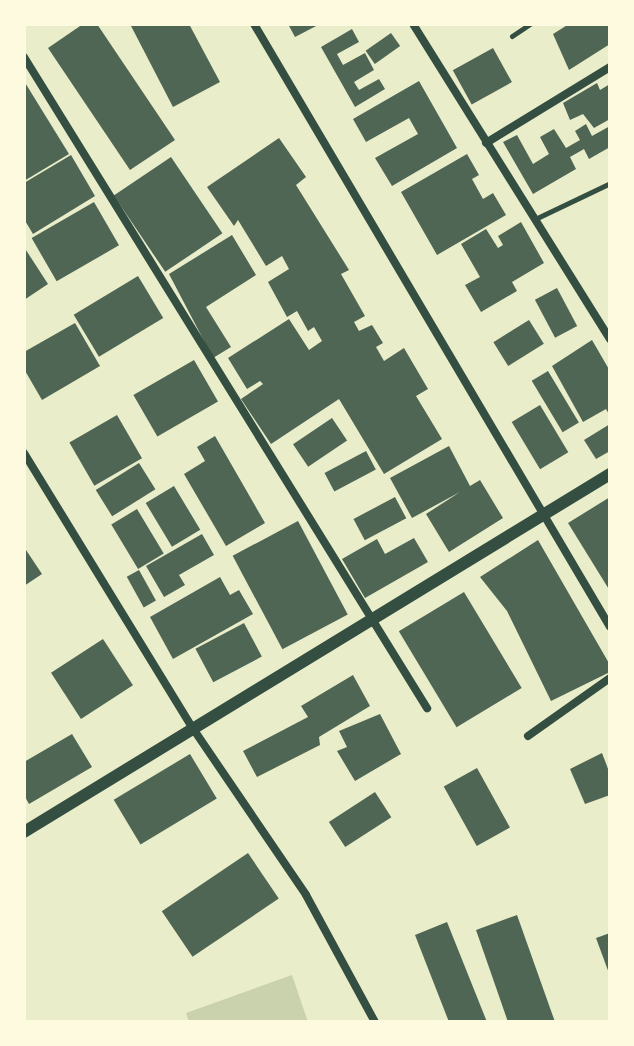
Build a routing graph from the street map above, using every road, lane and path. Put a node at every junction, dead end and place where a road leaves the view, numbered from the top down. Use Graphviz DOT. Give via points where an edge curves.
graph roads {
  1 [pos="254,24"];
  2 [pos="413,24"];
  3 [pos="530,24"];
  4 [pos="512,36"];
  5 [pos="24,57"];
  6 [pos="610,67"];
  7 [pos="486,143"];
  8 [pos="610,183"];
  9 [pos="534,220"];
  10 [pos="610,339"];
  11 [pos="24,453"];
  12 [pos="610,474"];
  13 [pos="545,513"];
  14 [pos="371,619"];
  15 [pos="610,627"];
  16 [pos="610,678"];
  17 [pos="427,708"];
  18 [pos="194,730"];
  19 [pos="528,736"];
  20 [pos="24,832"];
  21 [pos="375,1022"];
  1 -- 13 [label="street"];
  2 -- 7 [label="street"];
  3 -- 4 [label="lane"];
  5 -- 14 [label="street"];
  6 -- 7 [label="street"];
  7 -- 9 [label="street"];
  8 -- 9 [label="lane"];
  9 -- 10 [label="street"];
  11 -- 18 [label="street"];
  12 -- 13 [label="street"];
  13 -- 14 [label="street"];
  13 -- 15 [label="street"];
  14 -- 17 [label="street"];
  14 -- 18 [label="street"];
  16 -- 19 [label="street"];
  18 -- 20 [label="street"];
  18 -- 21 [label="street" via="306,895"];
}
